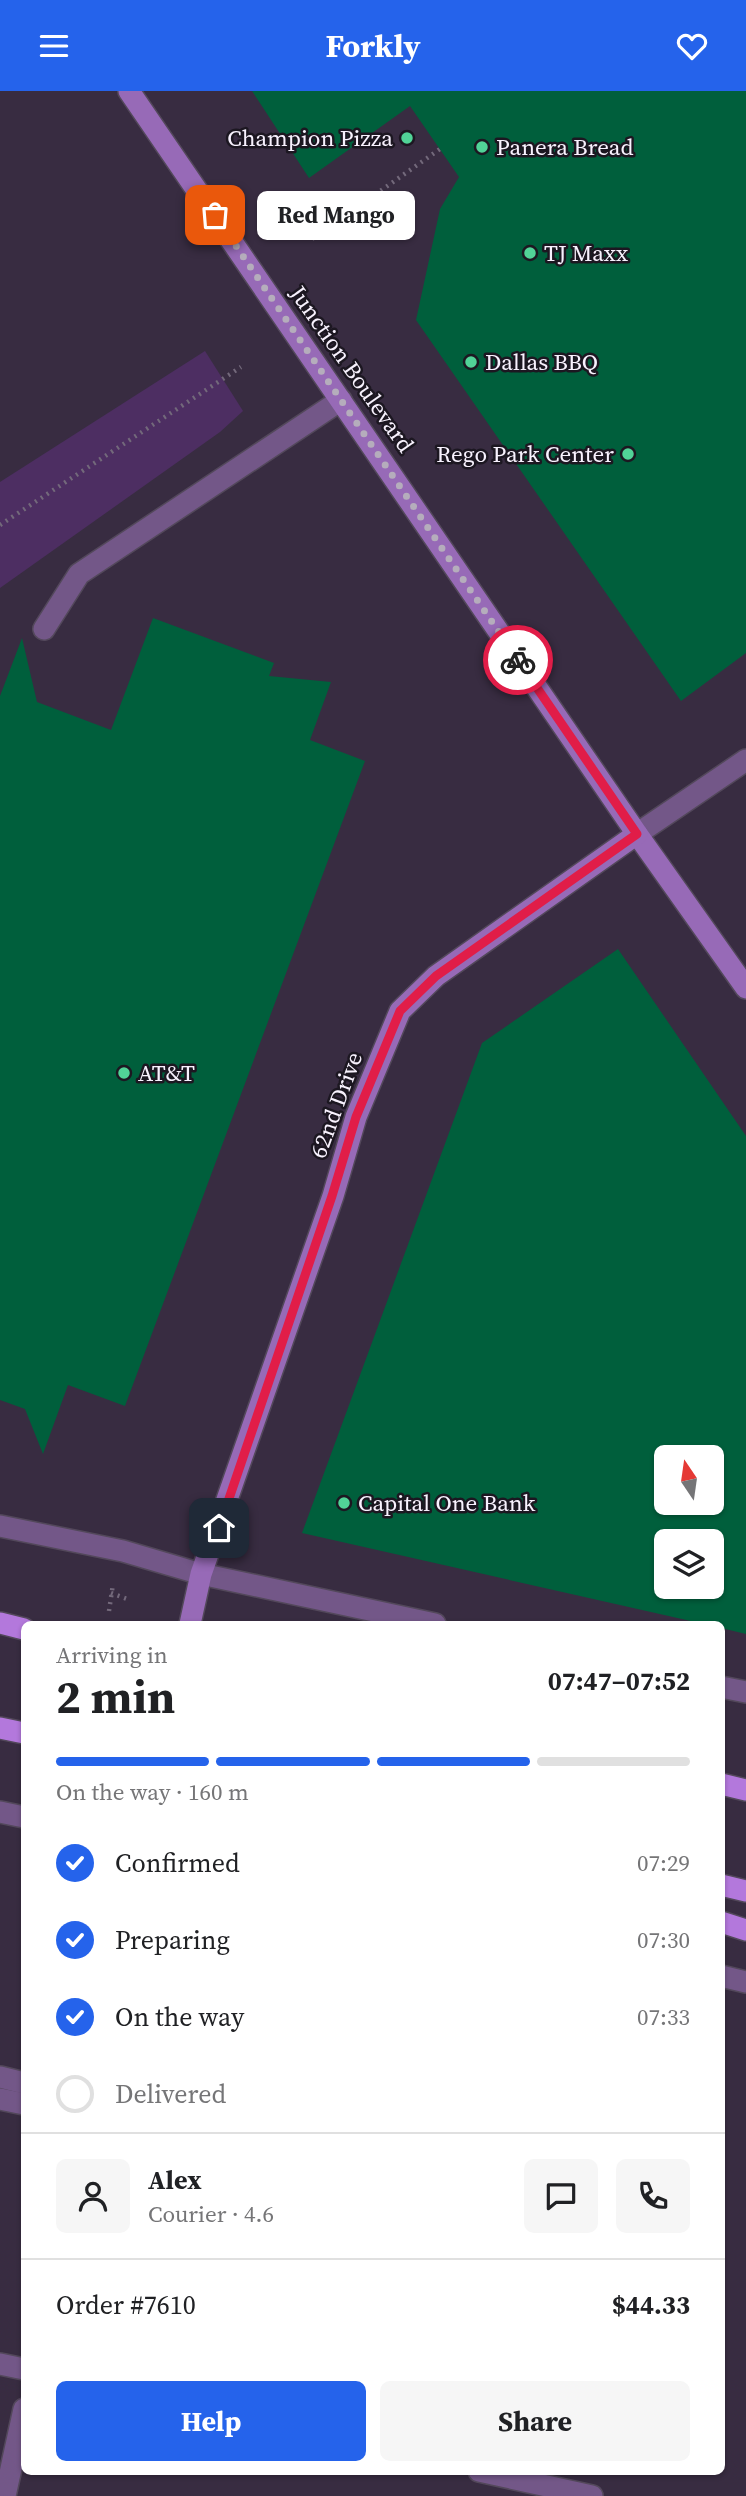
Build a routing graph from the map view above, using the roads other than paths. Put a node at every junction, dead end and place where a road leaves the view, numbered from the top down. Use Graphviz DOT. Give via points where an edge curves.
graph roads {
  1 [pos="129,91"];
  2 [pos="341,400"];
  3 [pos="44,629"];
  4 [pos="746,760"];
  5 [pos="637,834"];
  6 [pos="746,988"];
  7 [pos="0,1526"];
  8 [pos="201,1574"];
  9 [pos="191,1621"];
  10 [pos="421,1621"];
  11 [pos="0,1623"];
  12 [pos="21,1628"];
  13 [pos="725,1688"];
  14 [pos="746,1692"];
  15 [pos="0,1728"];
  16 [pos="21,1732"];
  17 [pos="725,1785"];
  18 [pos="746,1790"];
  19 [pos="0,1812"];
  20 [pos="21,1816"];
  21 [pos="725,1886"];
  22 [pos="746,1891"];
  23 [pos="725,1924"];
  24 [pos="746,1930"];
  25 [pos="725,1977"];
  26 [pos="746,1982"];
  27 [pos="0,2077"];
  28 [pos="21,2082"];
  29 [pos="0,2099"];
  30 [pos="21,2103"];
  31 [pos="0,2364"];
  32 [pos="21,2368"];
  33 [pos="21,2423"];
  34 [pos="497,2475"];
  35 [pos="5,2496"];
  36 [pos="592,2496"];
  1 -- 2 [label="main road, Junction Boulevard"];
  2 -- 3 [label="street" via="79,574"];
  2 -- 5 [label="main road, Junction Boulevard"];
  4 -- 5 [label="street, 62nd Drive"];
  5 -- 6 [label="main road, Junction Boulevard"];
  5 -- 8 [label="main road, 62nd Drive" via="436,976 400,1011 356,1117"];
  7 -- 8 [label="street" via="123,1551"];
  8 -- 9 [label="main road, 62nd Drive"];
  8 -- 10 [label="street"];
  11 -- 12 [label="main road"];
  13 -- 14 [label="street"];
  15 -- 16 [label="main road"];
  17 -- 18 [label="main road"];
  19 -- 20 [label="street"];
  21 -- 22 [label="main road"];
  23 -- 24 [label="main road"];
  25 -- 26 [label="street"];
  27 -- 28 [label="street"];
  29 -- 30 [label="street"];
  31 -- 32 [label="street"];
  33 -- 35 [label="street"];
  34 -- 36 [label="street"];
}
